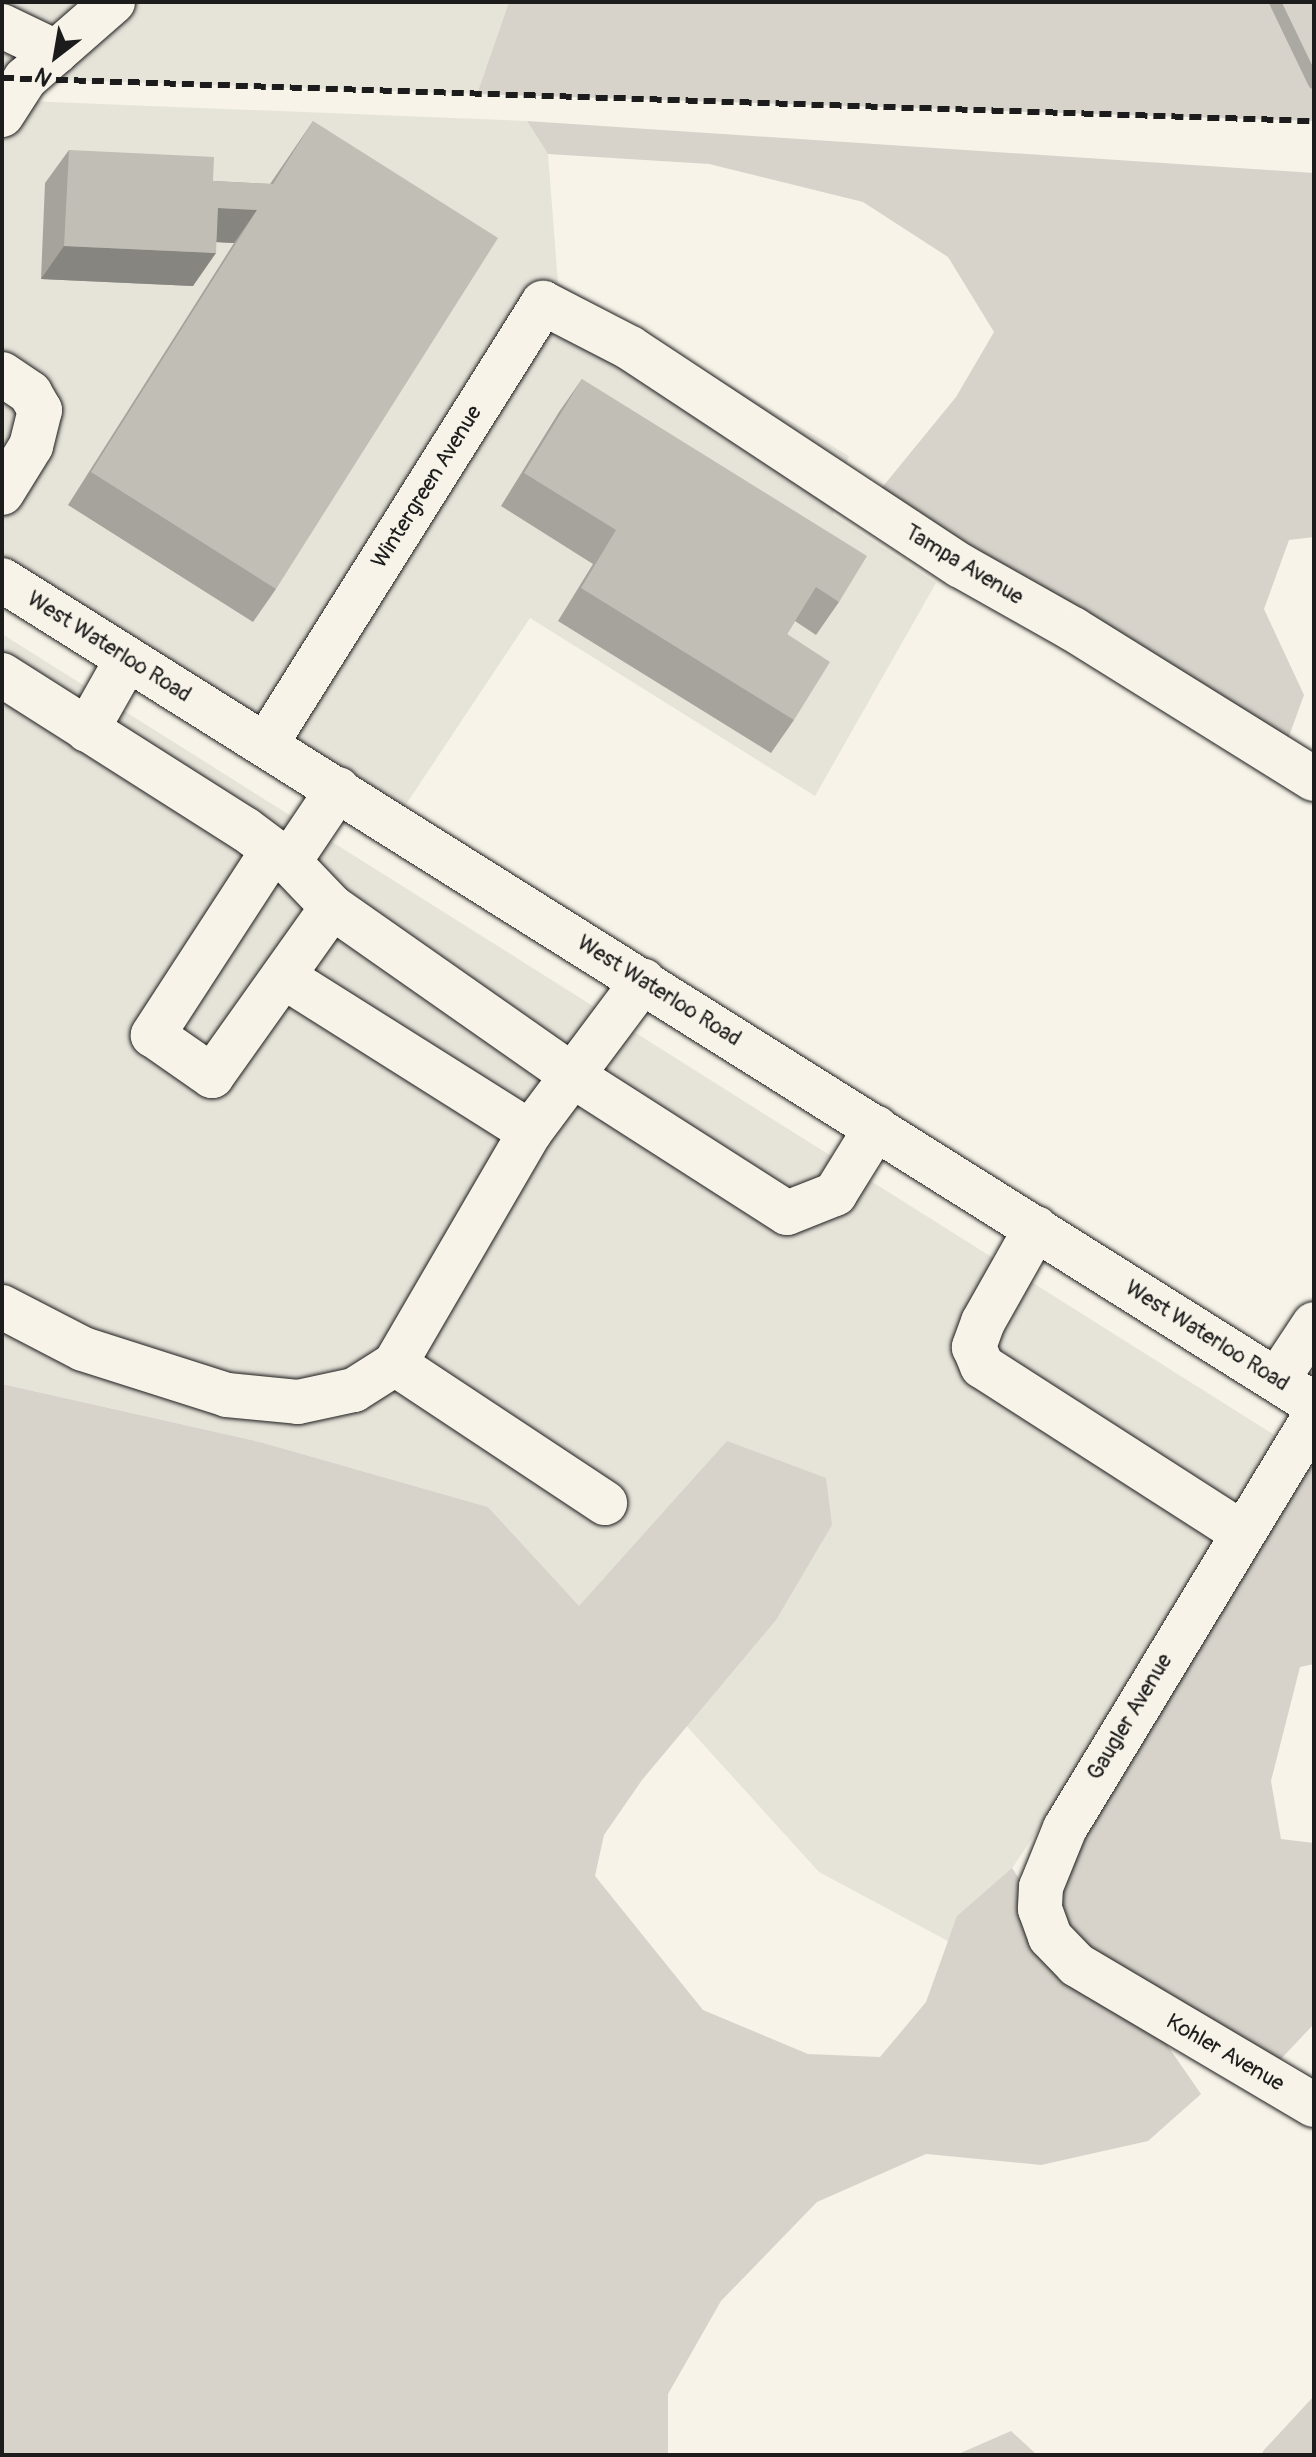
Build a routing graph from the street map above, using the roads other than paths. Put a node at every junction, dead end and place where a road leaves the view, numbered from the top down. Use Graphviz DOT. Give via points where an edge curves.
graph roads {
  1 [pos="113,2"];
  2 [pos="2,26"];
  3 [pos="56,52"];
  4 [pos="2,115"];
  5 [pos="619,342"];
  6 [pos="2,374"];
  7 [pos="2,493"];
  8 [pos="2,580"];
  9 [pos="127,659"];
  10 [pos="2,675"];
  11 [pos="87,730"];
  12 [pos="266,744"];
  13 [pos="1314,779"];
  14 [pos="338,789"];
  15 [pos="281,856"];
  16 [pos="332,907"];
  17 [pos="284,977"];
  18 [pos="643,981"];
  19 [pos="573,1076"];
  20 [pos="876,1128"];
  21 [pos="530,1132"];
  22 [pos="1036,1228"];
  23 [pos="2,1307"];
  24 [pos="1314,1324"];
  25 [pos="395,1364"];
  26 [pos="1277,1380"];
  27 [pos="1314,1404"];
  28 [pos="1314,1417"];
  29 [pos="605,1503"];
  30 [pos="1242,1533"];
  31 [pos="1136,2001"];
  32 [pos="1314,2105"];
  1 -- 3 [label="street"];
  2 -- 3 [label="street"];
  3 -- 4 [label="street" via="25,79"];
  5 -- 12 [label="street, Wintergreen Avenue" via="543,303"];
  5 -- 13 [label="street, Tampa Avenue" via="961,566"];
  6 -- 7 [label="street" via="30,393 40,410 31,446"];
  8 -- 9 [label="street, West Waterloo Road"];
  9 -- 11 [label="street"];
  9 -- 12 [label="street, West Waterloo Road"];
  10 -- 11 [label="street"];
  11 -- 15 [label="street"];
  12 -- 14 [label="street, West Waterloo Road"];
  14 -- 15 [label="street"];
  14 -- 18 [label="street, West Waterloo Road"];
  15 -- 16 [label="street"];
  15 -- 17 [label="street" via="153,1035 212,1076"];
  16 -- 17 [label="street"];
  16 -- 19 [label="street"];
  17 -- 21 [label="street"];
  18 -- 19 [label="street"];
  18 -- 20 [label="street, West Waterloo Road"];
  19 -- 20 [label="street" via="787,1213 835,1194"];
  19 -- 21 [label="street"];
  20 -- 22 [label="street, West Waterloo Road"];
  21 -- 25 [label="street"];
  22 -- 26 [label="street, West Waterloo Road"];
  22 -- 30 [label="street" via="983,1322 974,1347 982,1366"];
  23 -- 25 [label="street" via="83,1349 227,1395 298,1402 354,1390"];
  24 -- 26 [label="street"];
  25 -- 29 [label="street"];
  26 -- 27 [label="street, West Waterloo Road"];
  28 -- 30 [label="street, Gaugler Avenue"];
  30 -- 31 [label="street, Gaugler Avenue" via="1065,1828 1041,1887 1040,1909 1050,1937 1077,1965"];
  31 -- 32 [label="street, Kohler Avenue"];
}
